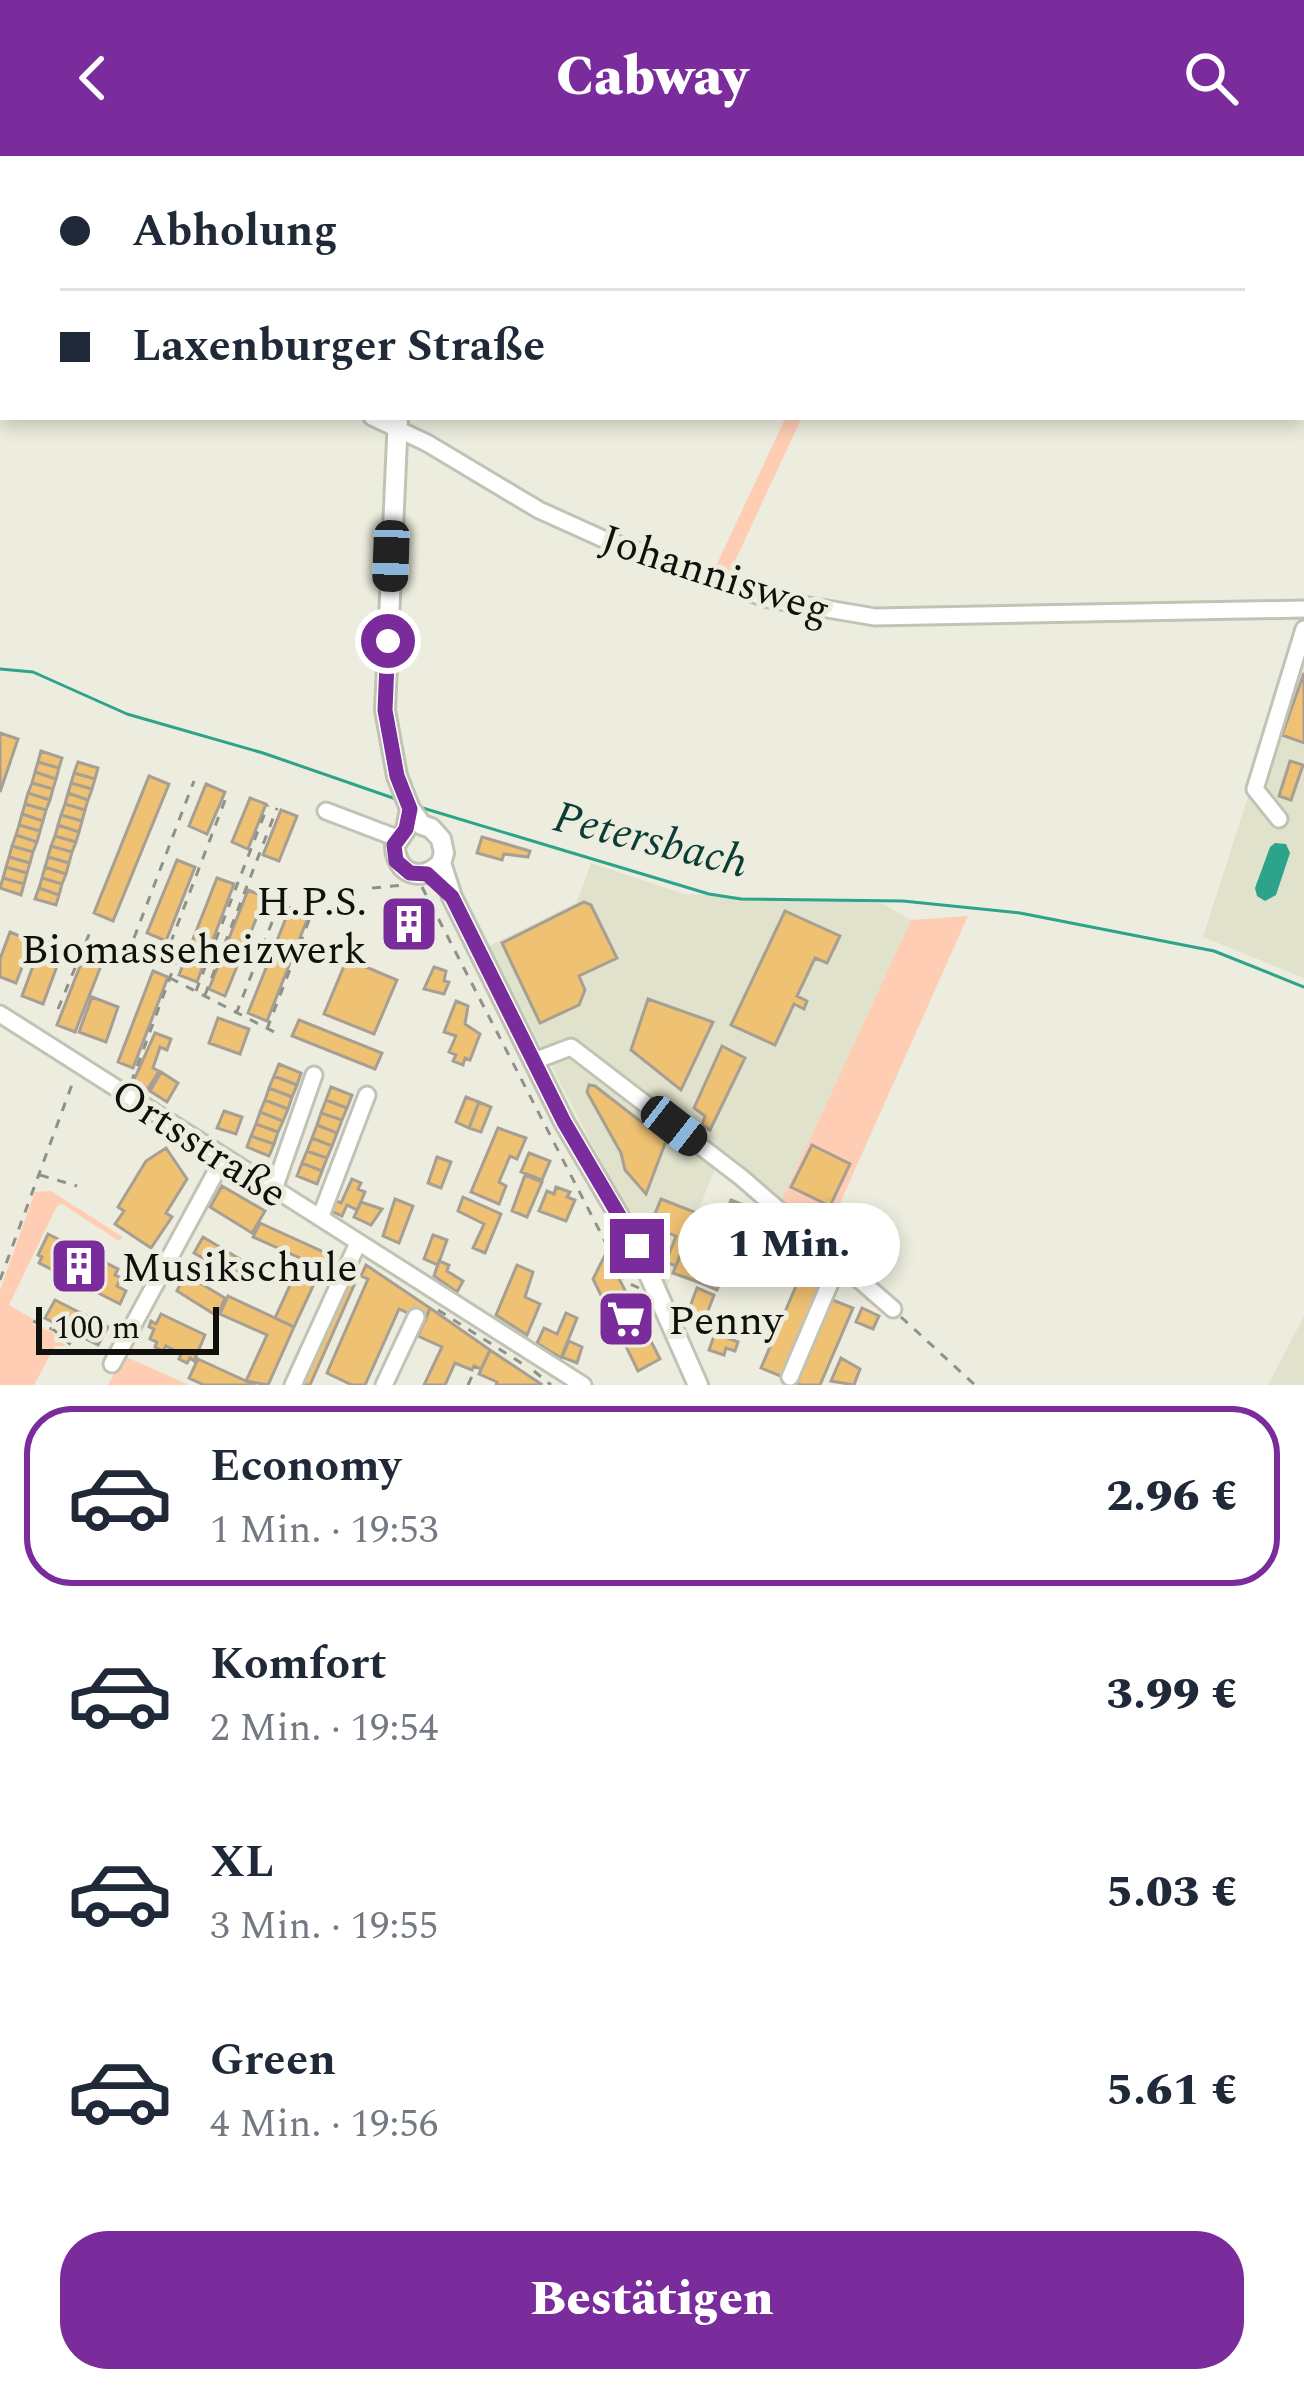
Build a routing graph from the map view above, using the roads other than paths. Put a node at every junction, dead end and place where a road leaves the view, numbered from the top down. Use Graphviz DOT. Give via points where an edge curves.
graph roads {
  1 [pos="397,423"];
  2 [pos="1304,609"];
  3 [pos="1304,629"];
  4 [pos="326,811"];
  5 [pos="1280,819"];
  6 [pos="409,825"];
  7 [pos="434,868"];
  8 [pos="0,1015"];
  9 [pos="534,1061"];
  10 [pos="314,1075"];
  11 [pos="367,1095"];
  12 [pos="224,1156"];
  13 [pos="274,1189"];
  14 [pos="320,1218"];
  15 [pos="358,1243"];
  16 [pos="839,1262"];
  17 [pos="422,1302"];
  18 [pos="893,1309"];
  19 [pos="112,1364"];
  20 [pos="790,1377"];
  21 [pos="293,1385"];
  22 [pos="384,1385"];
  23 [pos="584,1385"];
  24 [pos="698,1385"];
  1 -- 2 [label="street, Johannisweg" via="570,525 731,587 818,610 875,617"];
  1 -- 6 [label="main road" via="385,710"];
  3 -- 5 [label="street" via="1255,789"];
  4 -- 6 [label="street"];
  6 -- 7 [label="main road" via="441,838 444,853"];
  6 -- 7 [label="main road" via="394,849 399,865 410,873"];
  7 -- 9 [label="main road"];
  8 -- 12 [label="street, Ortsstraße"];
  9 -- 16 [label="street" via="571,1047"];
  9 -- 24 [label="main road" via="662,1298"];
  10 -- 13 [label="street"];
  11 -- 14 [label="street"];
  12 -- 13 [label="street, Ortsstraße"];
  12 -- 19 [label="street"];
  13 -- 14 [label="street, Ortsstraße"];
  14 -- 15 [label="street, Ortsstraße"];
  15 -- 17 [label="street, Ortsstraße"];
  15 -- 21 [label="street"];
  16 -- 18 [label="street"];
  16 -- 20 [label="street"];
  17 -- 22 [label="street"];
  17 -- 23 [label="street, Ortsstraße"];
}
